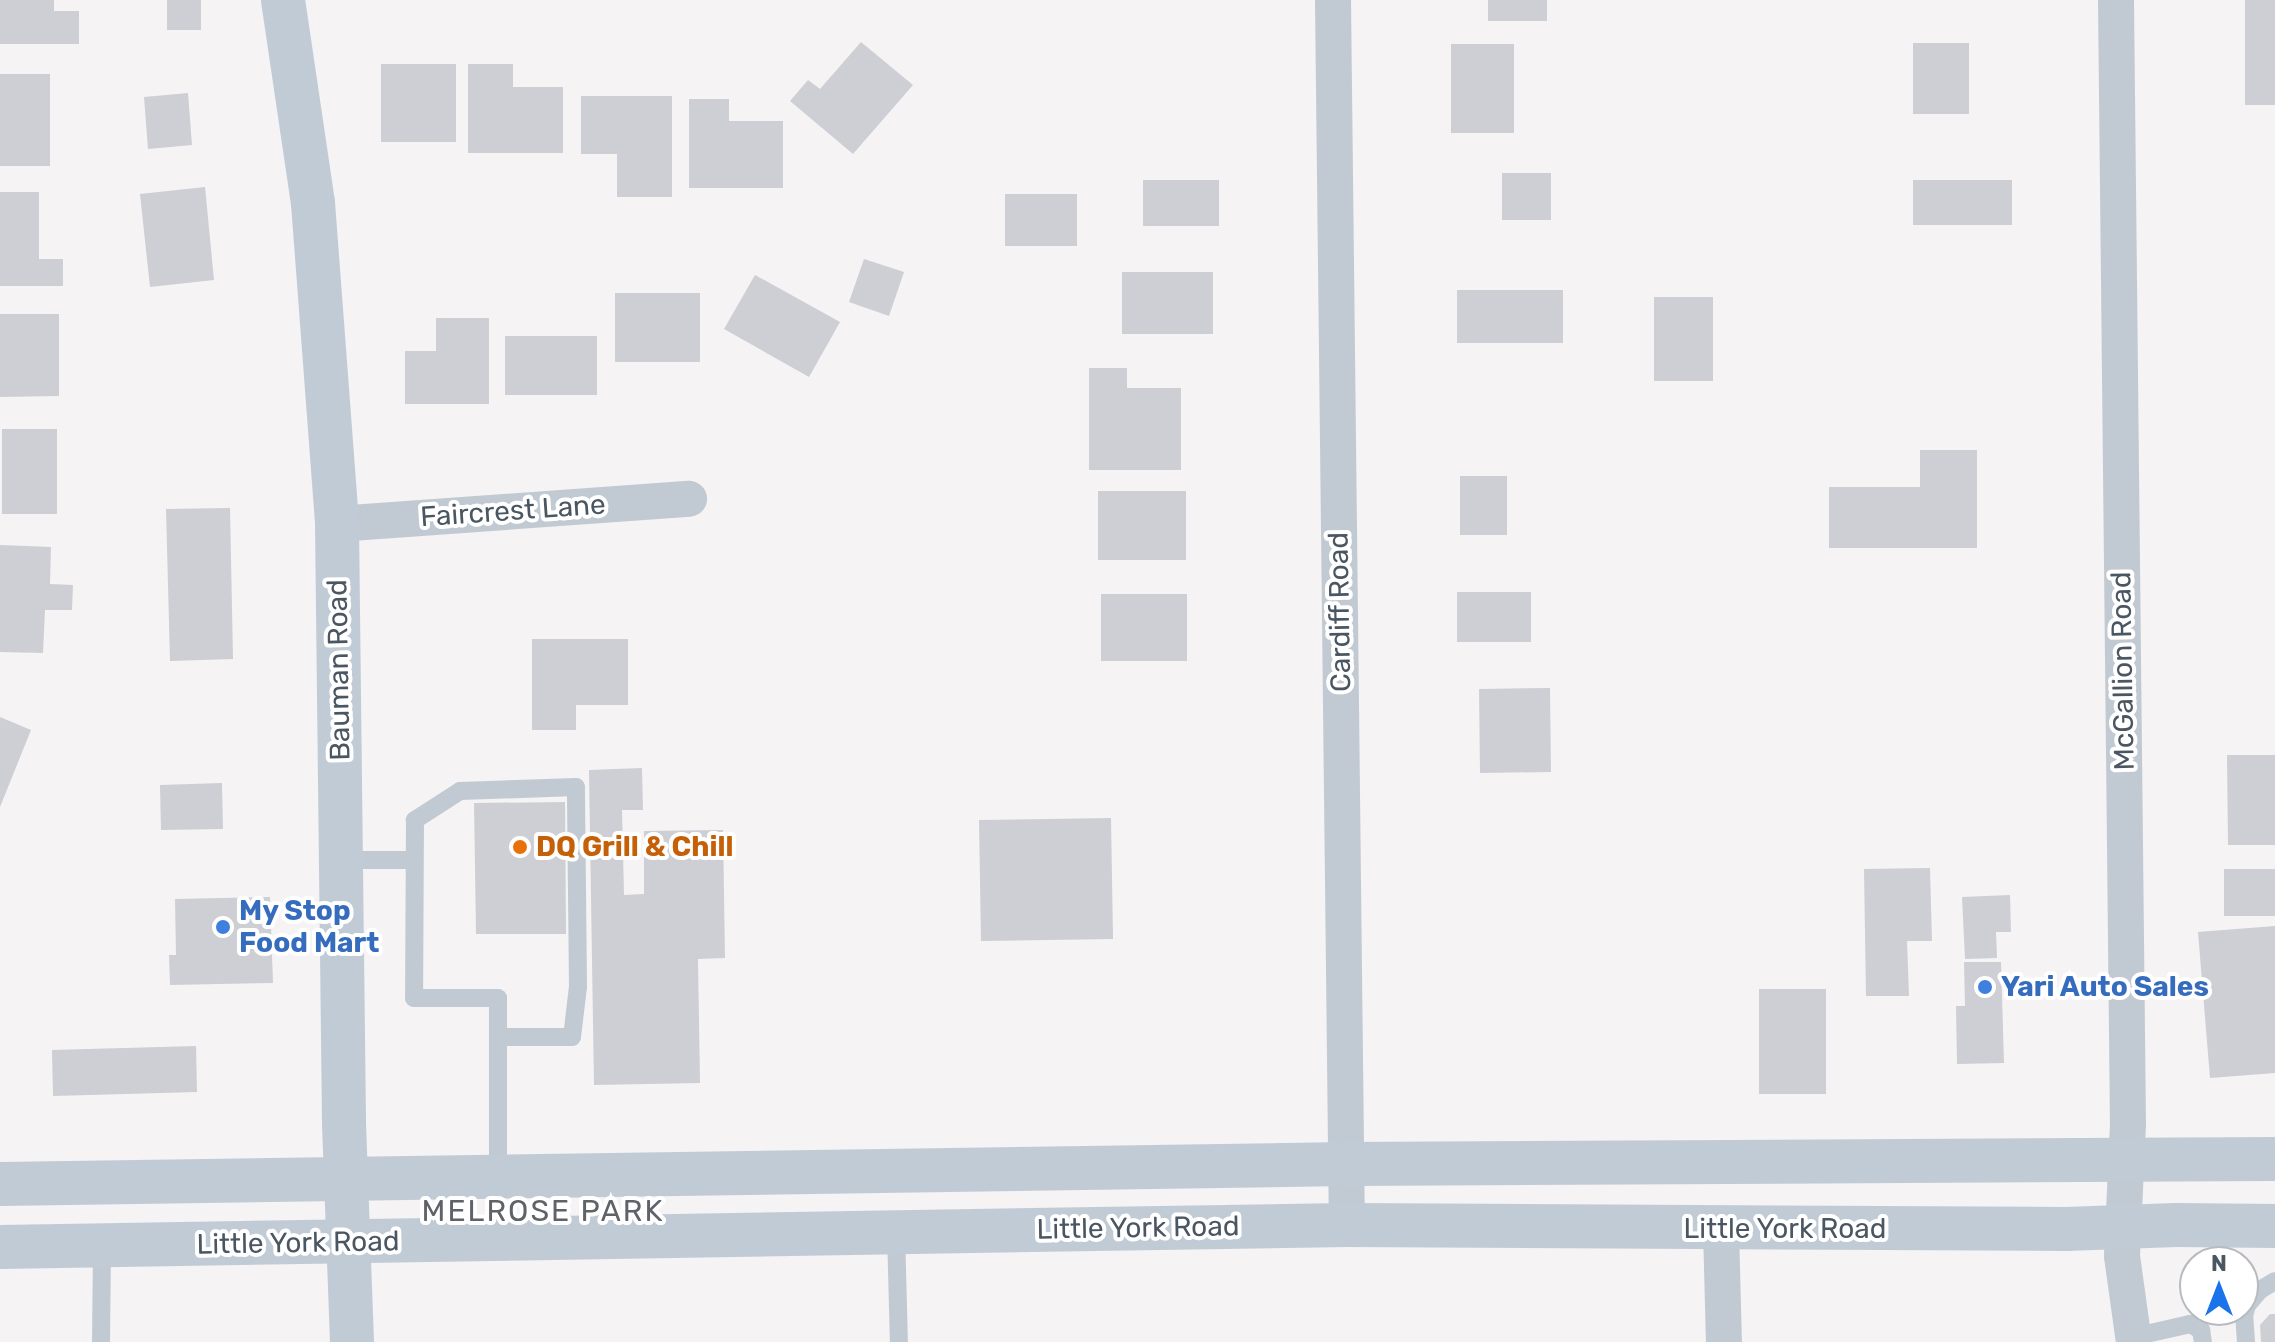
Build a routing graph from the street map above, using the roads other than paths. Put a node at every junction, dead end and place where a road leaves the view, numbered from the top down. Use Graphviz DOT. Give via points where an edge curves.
graph roads {
  1 [pos="283,0"];
  2 [pos="1333,0"];
  3 [pos="2116,0"];
  4 [pos="689,499"];
  5 [pos="337,524"];
  6 [pos="341,860"];
  7 [pos="414,860"];
  8 [pos="498,1037"];
  9 [pos="2275,1159"];
  10 [pos="2125,1160"];
  11 [pos="1347,1164"];
  12 [pos="498,1176"];
  13 [pos="346,1178"];
  14 [pos="0,1184"];
  15 [pos="1347,1225"];
  16 [pos="2275,1226"];
  17 [pos="1721,1229"];
  18 [pos="2123,1229"];
  19 [pos="896,1231"];
  20 [pos="348,1242"];
  21 [pos="102,1246"];
  22 [pos="0,1247"];
  23 [pos="2275,1281"];
  24 [pos="2133,1340"];
  25 [pos="101,1342"];
  26 [pos="352,1342"];
  27 [pos="899,1342"];
  28 [pos="1724,1342"];
  29 [pos="2203,1342"];
  30 [pos="2246,1342"];
  1 -- 5 [label="main road, Bauman Road" via="313,203"];
  2 -- 11 [label="street, Cardiff Road"];
  3 -- 10 [label="street, McGallion Road"];
  4 -- 5 [label="street, Faircrest Lane"];
  5 -- 6 [label="main road, Bauman Road"];
  6 -- 7 [label="lane"];
  6 -- 13 [label="main road, Bauman Road"];
  7 -- 8 [label="lane" via="414,998 498,998"];
  7 -- 8 [label="lane" via="415,820 460,791 576,787 578,987 572,1037"];
  8 -- 12 [label="lane"];
  9 -- 10 [label="main road"];
  10 -- 11 [label="main road"];
  10 -- 18 [label="street, McGallion Road"];
  11 -- 12 [label="main road"];
  11 -- 15 [label="street, Cardiff Road"];
  12 -- 13 [label="main road"];
  13 -- 14 [label="main road"];
  13 -- 20 [label="main road, Bauman Road"];
  15 -- 17 [label="main road, Little York Road"];
  15 -- 19 [label="main road, Little York Road"];
  16 -- 18 [label="main road, Little York Road"];
  17 -- 18 [label="main road, Little York Road"];
  17 -- 28 [label="street"];
  18 -- 24 [label="street, McGallion Road"];
  19 -- 20 [label="main road, Little York Road"];
  19 -- 27 [label="lane"];
  20 -- 21 [label="main road, Little York Road"];
  20 -- 26 [label="main road, Bauman Road"];
  21 -- 22 [label="main road, Little York Road"];
  21 -- 25 [label="lane"];
  23 -- 30 [label="lane" via="2247,1305"];
  24 -- 29 [label="lane" via="2190,1324 2201,1330"];
}
